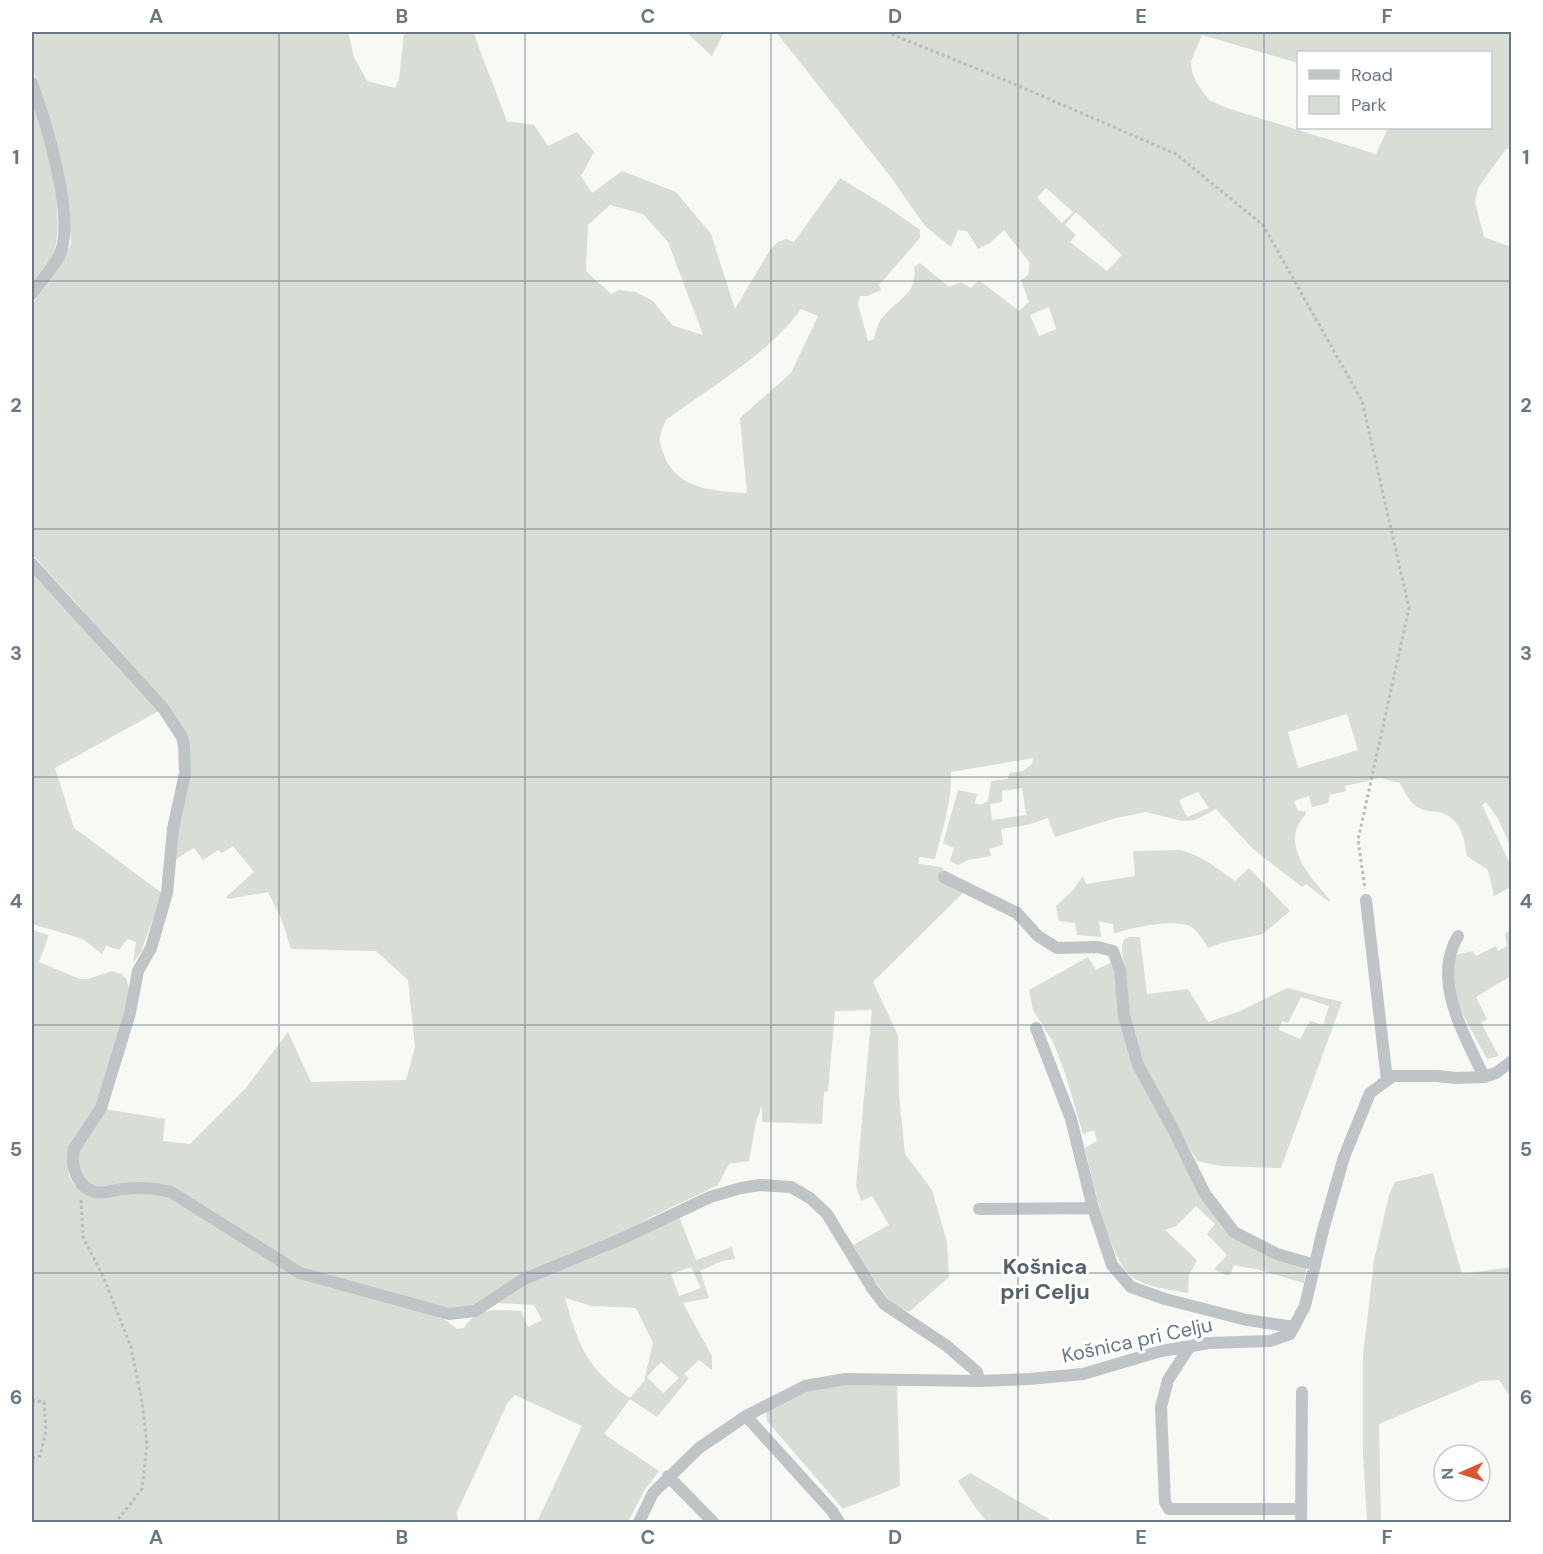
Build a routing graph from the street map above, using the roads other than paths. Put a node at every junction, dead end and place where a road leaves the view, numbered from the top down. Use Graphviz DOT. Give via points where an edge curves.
graph roads {
  1 [pos="32,83"];
  2 [pos="32,294"];
  3 [pos="32,564"];
  4 [pos="944,878"];
  5 [pos="1366,900"];
  6 [pos="1458,936"];
  7 [pos="1036,1028"];
  8 [pos="1512,1061"];
  9 [pos="1484,1077"];
  10 [pos="1387,1080"];
  11 [pos="1093,1208"];
  12 [pos="979,1209"];
  13 [pos="1315,1265"];
  14 [pos="1294,1326"];
  15 [pos="1190,1346"];
  16 [pos="979,1381"];
  17 [pos="1302,1392"];
  18 [pos="746,1416"];
  19 [pos="668,1476"];
  20 [pos="1301,1509"];
  21 [pos="639,1522"];
  22 [pos="713,1522"];
  23 [pos="839,1522"];
  24 [pos="1301,1522"];
  1 -- 2 [label="street" via="52,147 64,230 60,255"];
  3 -- 16 [label="street" via="163,708 184,746 185,773 173,829 167,893 151,948 138,972 130,1013 101,1108 73,1155 79,1179 93,1191 126,1188 171,1192 300,1273 448,1314 475,1311 522,1280 710,1197 760,1185 791,1187 826,1214 884,1304 947,1346 977,1372"];
  4 -- 13 [label="street" via="1017,913 1038,936 1057,948 1098,947 1113,951 1120,970 1124,1016 1138,1065 1205,1194 1234,1232 1277,1254"];
  5 -- 10 [label="street"];
  6 -- 9 [label="street" via="1447,971 1450,997"];
  7 -- 11 [label="street" via="1071,1119"];
  8 -- 9 [label="street"];
  9 -- 10 [label="street" via="1393,1076"];
  10 -- 13 [label="street" via="1370,1093 1344,1157"];
  11 -- 12 [label="street"];
  11 -- 14 [label="street" via="1112,1265 1131,1287 1247,1320"];
  13 -- 14 [label="street" via="1305,1306"];
  14 -- 15 [label="street, Košnica pri Celju" via="1290,1334 1270,1341"];
  15 -- 16 [label="street, Košnica pri Celju" via="1083,1374"];
  15 -- 20 [label="street" via="1168,1380 1161,1407 1164,1502 1169,1509"];
  16 -- 18 [label="street, Košnica pri Celju" via="845,1378 805,1386"];
  17 -- 20 [label="street"];
  18 -- 19 [label="street, Košnica pri Celju" via="699,1448"];
  18 -- 23 [label="street"];
  19 -- 21 [label="street, Košnica pri Celju" via="653,1493"];
  19 -- 22 [label="street"];
  20 -- 24 [label="street"];
}
